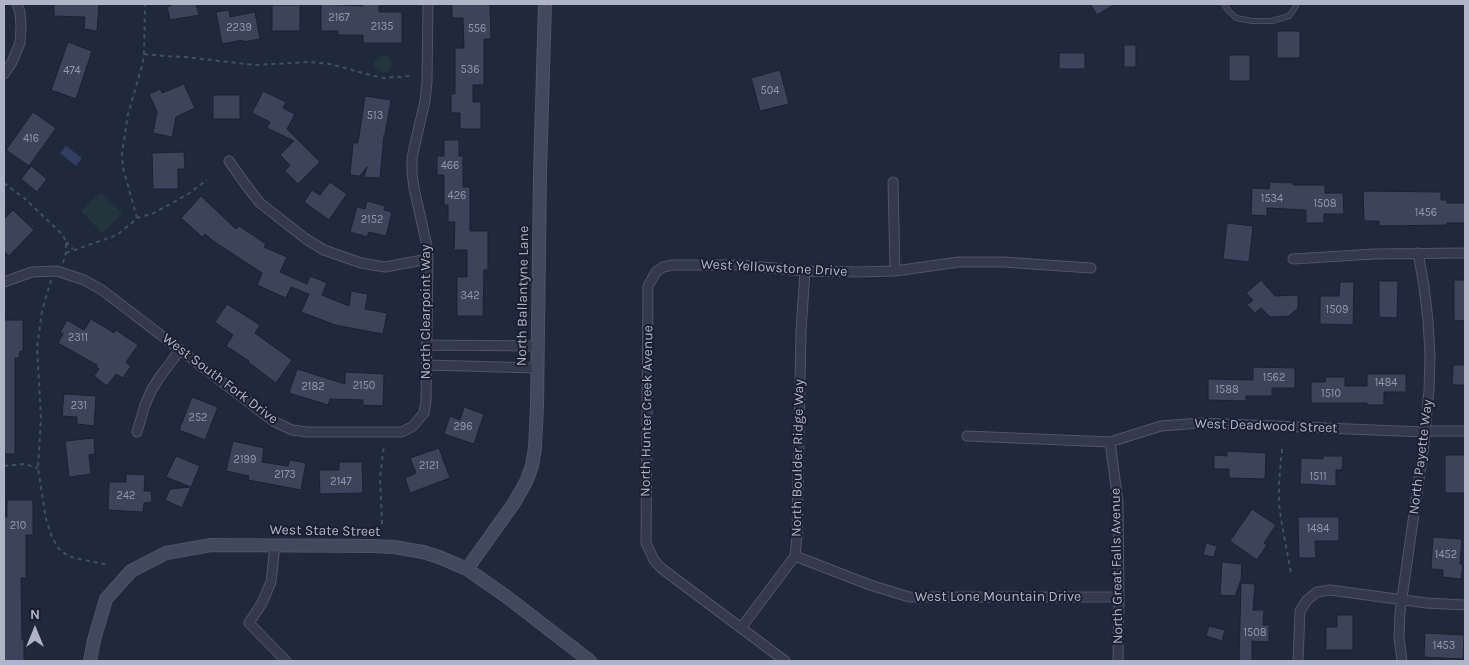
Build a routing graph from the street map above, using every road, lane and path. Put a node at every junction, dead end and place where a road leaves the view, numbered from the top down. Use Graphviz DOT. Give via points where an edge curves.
graph roads {
  1 [pos="17,4"];
  2 [pos="145,4"];
  3 [pos="428,4"];
  4 [pos="546,4"];
  5 [pos="1224,4"];
  6 [pos="1296,4"];
  7 [pos="144,54"];
  8 [pos="4,74"];
  9 [pos="410,76"];
  10 [pos="229,161"];
  11 [pos="206,180"];
  12 [pos="892,182"];
  13 [pos="4,184"];
  14 [pos="137,218"];
  15 [pos="66,242"];
  16 [pos="73,250"];
  17 [pos="66,253"];
  18 [pos="1418,253"];
  19 [pos="1465,253"];
  20 [pos="428,259"];
  21 [pos="1293,259"];
  22 [pos="63,263"];
  23 [pos="1091,268"];
  24 [pos="805,271"];
  25 [pos="895,271"];
  26 [pos="656,272"];
  27 [pos="54,275"];
  28 [pos="4,282"];
  29 [pos="427,345"];
  30 [pos="538,346"];
  31 [pos="180,350"];
  32 [pos="427,365"];
  33 [pos="538,368"];
  34 [pos="424,413"];
  35 [pos="1465,431"];
  36 [pos="137,432"];
  37 [pos="1424,432"];
  38 [pos="967,436"];
  39 [pos="1110,442"];
  40 [pos="384,444"];
  41 [pos="1282,449"];
  42 [pos="4,466"];
  43 [pos="38,468"];
  44 [pos="382,524"];
  45 [pos="275,545"];
  46 [pos="794,556"];
  47 [pos="109,564"];
  48 [pos="467,569"];
  49 [pos="1291,573"];
  50 [pos="1119,597"];
  51 [pos="1401,600"];
  52 [pos="1465,604"];
  53 [pos="741,628"];
  54 [pos="90,661"];
  55 [pos="286,661"];
  56 [pos="590,661"];
  57 [pos="784,661"];
  58 [pos="1118,661"];
  59 [pos="1298,661"];
  60 [pos="1402,661"];
  1 -- 8 [label="street" via="20,43"];
  2 -- 7 [label="path"];
  3 -- 20 [label="street, North Clearpoint Way" via="426,91 412,158 414,188"];
  4 -- 30 [label="main road, North Ballantyne Lane"];
  5 -- 6 [label="lane" via="1236,18 1252,21 1272,21 1289,16"];
  7 -- 9 [label="path" via="255,65 323,63 384,78"];
  7 -- 14 [label="path" via="128,114 122,153"];
  10 -- 20 [label="street" via="260,203 324,250 361,263 385,267"];
  11 -- 14 [label="path" via="154,213"];
  12 -- 25 [label="street"];
  13 -- 15 [label="path" via="57,228"];
  14 -- 16 [label="path" via="117,234"];
  15 -- 16 [label="path"];
  15 -- 17 [label="path"];
  16 -- 17 [label="path"];
  17 -- 22 [label="path"];
  18 -- 19 [label="street"];
  18 -- 21 [label="street"];
  18 -- 37 [label="street, North Payette Way" via="1430,355"];
  20 -- 29 [label="street, North Clearpoint Way"];
  23 -- 25 [label="street, West Yellowstone Drive" via="959,262"];
  24 -- 25 [label="street, West Yellowstone Drive"];
  24 -- 26 [label="street, West Yellowstone Drive" via="740,265 673,264"];
  24 -- 46 [label="street, North Boulder Ridge Way"];
  26 -- 53 [label="street, North Hunter Creek Avenue" via="648,286 646,534 649,552 661,568"];
  27 -- 28 [label="street, West South Fork Drive" via="32,272"];
  27 -- 31 [label="street, West South Fork Drive" via="84,280 102,290"];
  27 -- 43 [label="path" via="42,311 37,348 41,418"];
  29 -- 30 [label="street"];
  29 -- 32 [label="street, North Clearpoint Way"];
  30 -- 33 [label="main road, North Ballantyne Lane"];
  31 -- 34 [label="street, West South Fork Drive" via="273,421 292,430 402,432 413,426"];
  31 -- 36 [label="street" via="151,391"];
  32 -- 33 [label="street"];
  32 -- 34 [label="street, North Clearpoint Way"];
  33 -- 48 [label="main road, North Ballantyne Lane" via="532,466 514,503"];
  35 -- 37 [label="street, West Deadwood Street"];
  37 -- 39 [label="street, West Deadwood Street" via="1201,423 1161,426"];
  37 -- 51 [label="street, North Payette Way"];
  38 -- 39 [label="street, West Deadwood Street"];
  39 -- 50 [label="street, North Great Falls Avenue" via="1118,502"];
  40 -- 44 [label="path" via="380,466"];
  41 -- 49 [label="path" via="1279,482 1281,519"];
  42 -- 43 [label="path" via="24,464"];
  43 -- 47 [label="path" via="46,519 58,548 68,556"];
  45 -- 48 [label="main road, West State Street" via="394,547 423,552"];
  45 -- 54 [label="main road, West State Street" via="210,545 166,553 131,571 106,599"];
  45 -- 55 [label="street" via="271,582 249,623"];
  46 -- 50 [label="street, West Lone Mountain Drive" via="909,597"];
  46 -- 53 [label="street, North Boulder Ridge Way"];
  48 -- 56 [label="main road, West State Street"];
  50 -- 58 [label="street, North Great Falls Avenue"];
  51 -- 52 [label="street"];
  51 -- 59 [label="street" via="1330,590 1317,592 1300,611"];
  51 -- 60 [label="street, North Payette Way" via="1399,638"];
  53 -- 57 [label="street"];
}
